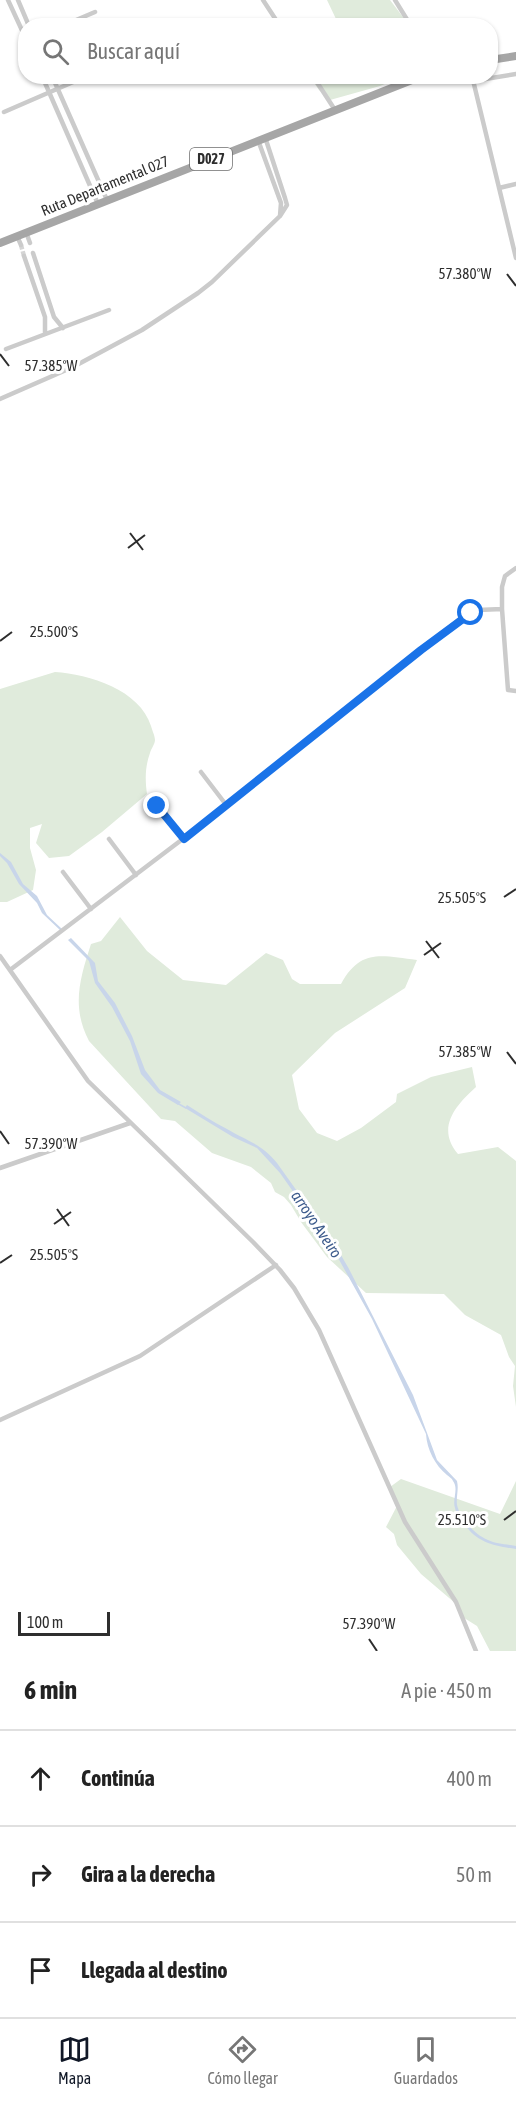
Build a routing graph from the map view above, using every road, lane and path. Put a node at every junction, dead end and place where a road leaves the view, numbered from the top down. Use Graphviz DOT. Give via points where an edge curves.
graph roads {
  1 [pos="8,0"];
  2 [pos="18,0"];
  3 [pos="263,0"];
  4 [pos="395,0"];
  5 [pos="95,12"];
  6 [pos="26,18"];
  7 [pos="81,18"];
  8 [pos="275,18"];
  9 [pos="406,18"];
  10 [pos="18,22"];
  11 [pos="516,56"];
  12 [pos="498,59"];
  13 [pos="516,74"];
  14 [pos="498,76"];
  15 [pos="45,84"];
  16 [pos="55,84"];
  17 [pos="69,84"];
  18 [pos="318,84"];
  19 [pos="402,84"];
  20 [pos="474,84"];
  21 [pos="57,89"];
  22 [pos="49,93"];
  23 [pos="335,110"];
  24 [pos="4,112"];
  25 [pos="261,139"];
  26 [pos="516,184"];
  27 [pos="499,188"];
  28 [pos="107,200"];
  29 [pos="98,204"];
  30 [pos="26,232"];
  31 [pos="17,236"];
  32 [pos="1,240"];
  33 [pos="30,243"];
  34 [pos="21,245"];
  35 [pos="33,253"];
  36 [pos="24,255"];
  37 [pos="516,258"];
  38 [pos="109,310"];
  39 [pos="63,328"];
  40 [pos="45,334"];
  41 [pos="6,349"];
  42 [pos="0,399"];
  43 [pos="516,568"];
  44 [pos="502,609"];
  45 [pos="516,691"];
  46 [pos="201,772"];
  47 [pos="157,806"];
  48 [pos="227,806"];
  49 [pos="108,839"];
  50 [pos="184,839"];
  51 [pos="63,872"];
  52 [pos="136,875"];
  53 [pos="91,909"];
  54 [pos="0,956"];
  55 [pos="10,970"];
  56 [pos="130,1123"];
  57 [pos="0,1168"];
  58 [pos="276,1265"];
  59 [pos="0,1420"];
  60 [pos="476,1651"];
  1 -- 10 [label="street"];
  2 -- 6 [label="street"];
  3 -- 8 [label="street"];
  4 -- 9 [label="street"];
  5 -- 7 [label="street"];
  11 -- 12 [label="main road"];
  13 -- 14 [label="street"];
  15 -- 22 [label="street"];
  16 -- 21 [label="street"];
  17 -- 21 [label="street"];
  18 -- 23 [label="street"];
  19 -- 23 [label="main road, Ruta Departamental 027 / D027"];
  20 -- 27 [label="street"];
  21 -- 22 [label="street"];
  21 -- 28 [label="street"];
  22 -- 24 [label="street"];
  22 -- 29 [label="street"];
  23 -- 25 [label="main road, Ruta Departamental 027 / D027"];
  25 -- 28 [label="main road, Ruta Departamental 027 / D027"];
  25 -- 42 [label="street" via="281,203 280,216 189,300 73,367"];
  26 -- 27 [label="street"];
  27 -- 37 [label="street"];
  28 -- 29 [label="main road, Ruta Departamental 027 / D027"];
  29 -- 30 [label="main road, Ruta Departamental 027 / D027"];
  30 -- 31 [label="main road, Ruta Departamental 027 / D027"];
  30 -- 33 [label="street"];
  31 -- 32 [label="main road, Ruta Departamental 027 / D027"];
  31 -- 34 [label="street"];
  35 -- 39 [label="street" via="54,317"];
  36 -- 40 [label="street" via="45,317"];
  38 -- 39 [label="street"];
  39 -- 40 [label="street"];
  40 -- 41 [label="street"];
  43 -- 44 [label="street" via="505,576"];
  44 -- 45 [label="street" via="508,690"];
  44 -- 48 [label="street" via="478,610 462,618"];
  46 -- 48 [label="street"];
  47 -- 50 [label="street"];
  48 -- 50 [label="street"];
  49 -- 52 [label="street"];
  50 -- 52 [label="street"];
  51 -- 53 [label="street"];
  52 -- 53 [label="street"];
  53 -- 55 [label="street"];
  54 -- 55 [label="street"];
  55 -- 56 [label="street" via="88,1082"];
  56 -- 57 [label="street"];
  56 -- 58 [label="street"];
  58 -- 59 [label="street" via="140,1356"];
  58 -- 60 [label="street" via="310,1312 405,1522 456,1602"];
}
